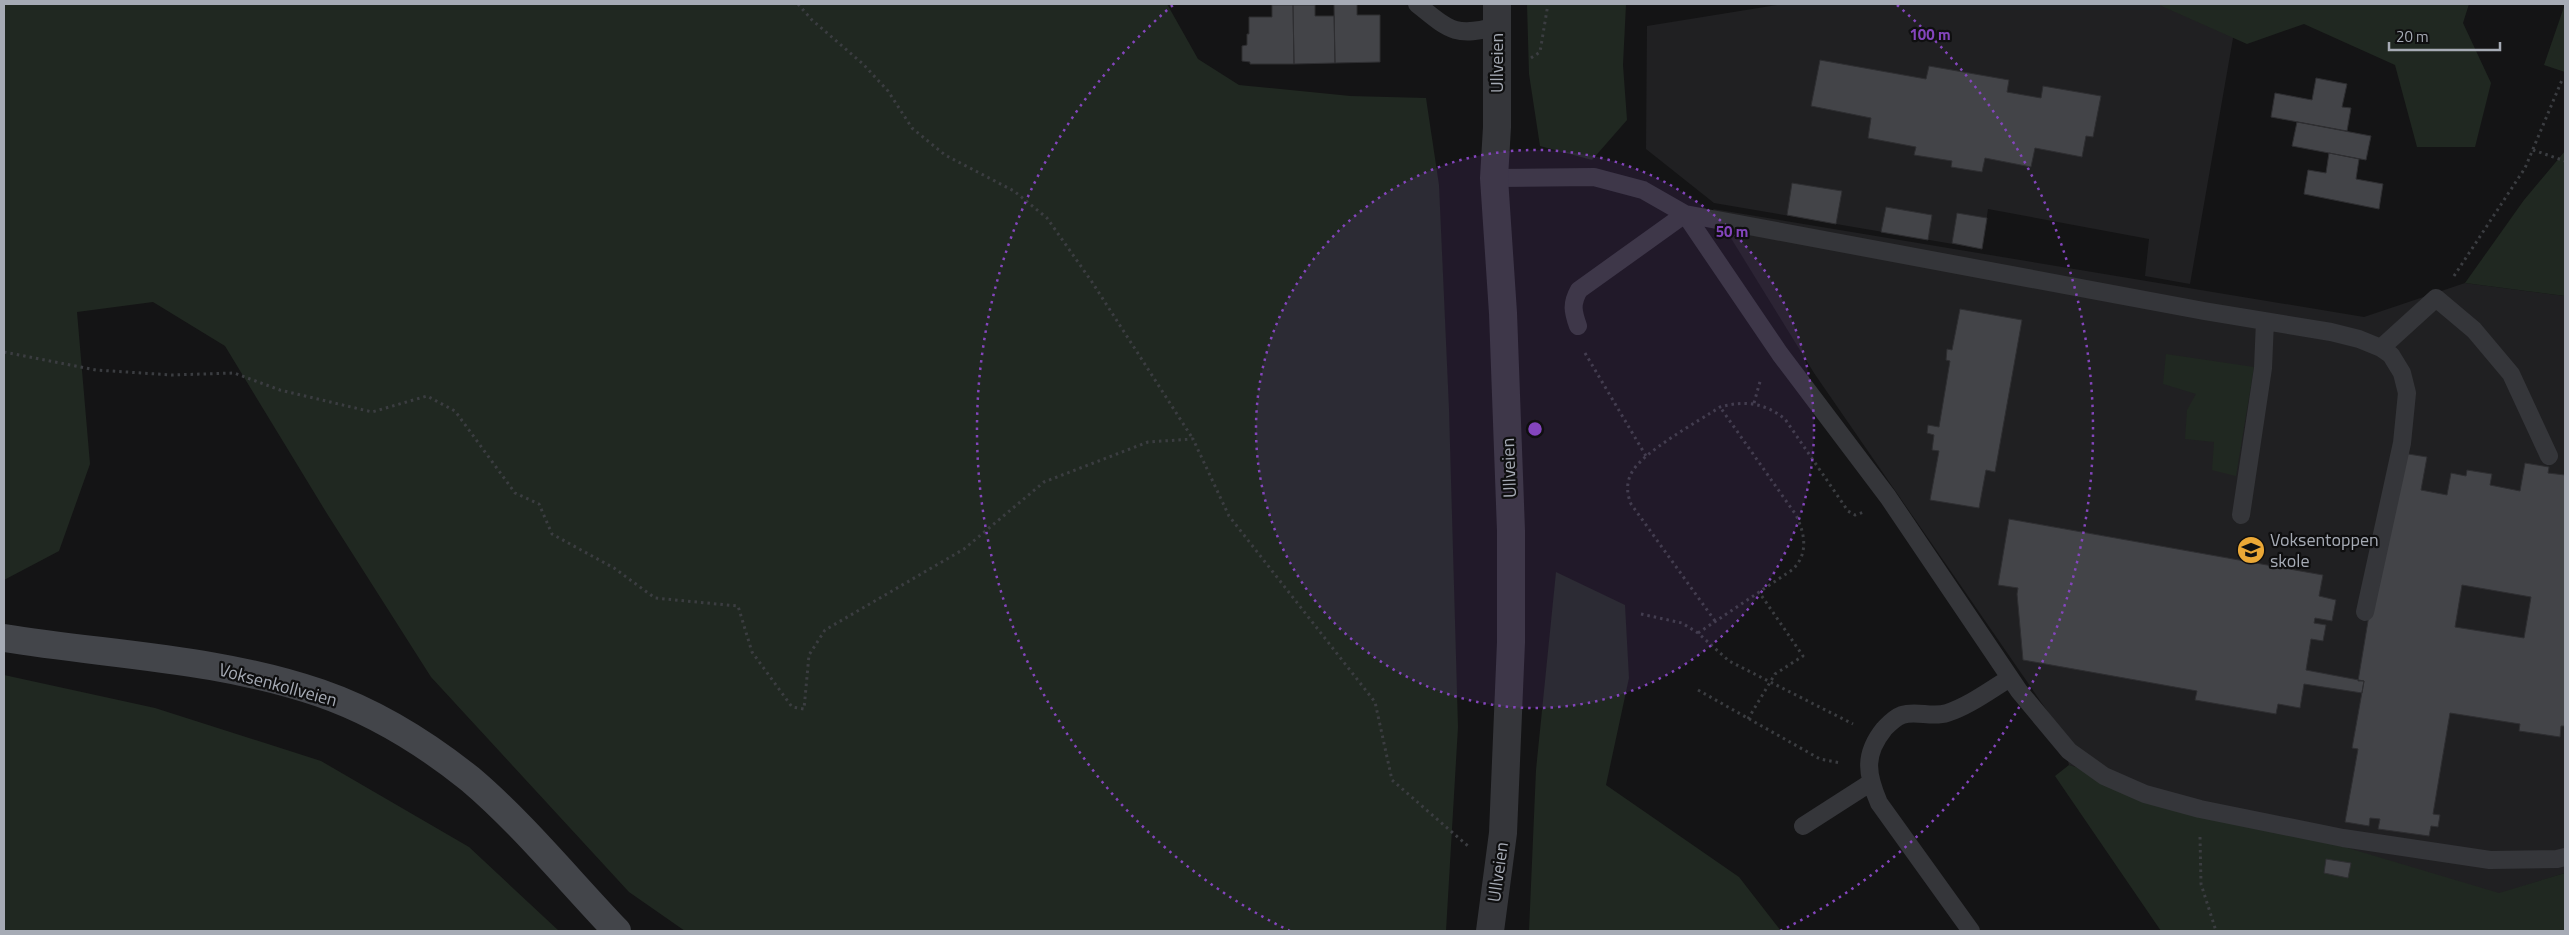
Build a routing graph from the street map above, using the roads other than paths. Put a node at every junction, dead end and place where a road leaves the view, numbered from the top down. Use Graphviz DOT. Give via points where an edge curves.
graph roads {
  1 [pos="1417,4"];
  2 [pos="1497,15"];
  3 [pos="1494,178"];
  4 [pos="1685,214"];
  5 [pos="2265,321"];
  6 [pos="1578,326"];
  7 [pos="2381,348"];
  8 [pos="2549,456"];
  9 [pos="2241,515"];
  10 [pos="2365,612"];
  11 [pos="4,638"];
  12 [pos="2010,678"];
  13 [pos="1870,783"];
  14 [pos="1803,826"];
  15 [pos="2565,857"];
  16 [pos="617,931"];
  17 [pos="1490,931"];
  18 [pos="1971,931"];
  1 -- 2 [label="lane" via="1455,31 1473,32"];
  2 -- 3 [label="street, Ullveien"];
  3 -- 4 [label="lane" via="1594,177 1643,190"];
  3 -- 17 [label="street, Ullveien" via="1504,313 1511,531 1508,754"];
  4 -- 5 [label="lane"];
  4 -- 6 [label="lane" via="1579,290 1572,310"];
  4 -- 12 [label="lane" via="1780,354 1888,497"];
  5 -- 7 [label="lane" via="2359,339"];
  5 -- 9 [label="lane" via="2263,368"];
  7 -- 8 [label="lane" via="2436,298 2474,330 2511,374"];
  7 -- 10 [label="lane" via="2391,355 2402,373 2407,392 2402,443"];
  11 -- 16 [label="main road, Voksenkollveien" via="237,671 320,693 374,716 417,741 471,780"];
  12 -- 13 [label="lane" via="1955,710 1935,715 1902,715 1877,738 1869,764"];
  12 -- 15 [label="lane" via="2069,751 2104,776 2145,794 2200,809 2344,838 2490,860 2557,860"];
  13 -- 14 [label="lane"];
  13 -- 18 [label="lane" via="1880,803"];
}
